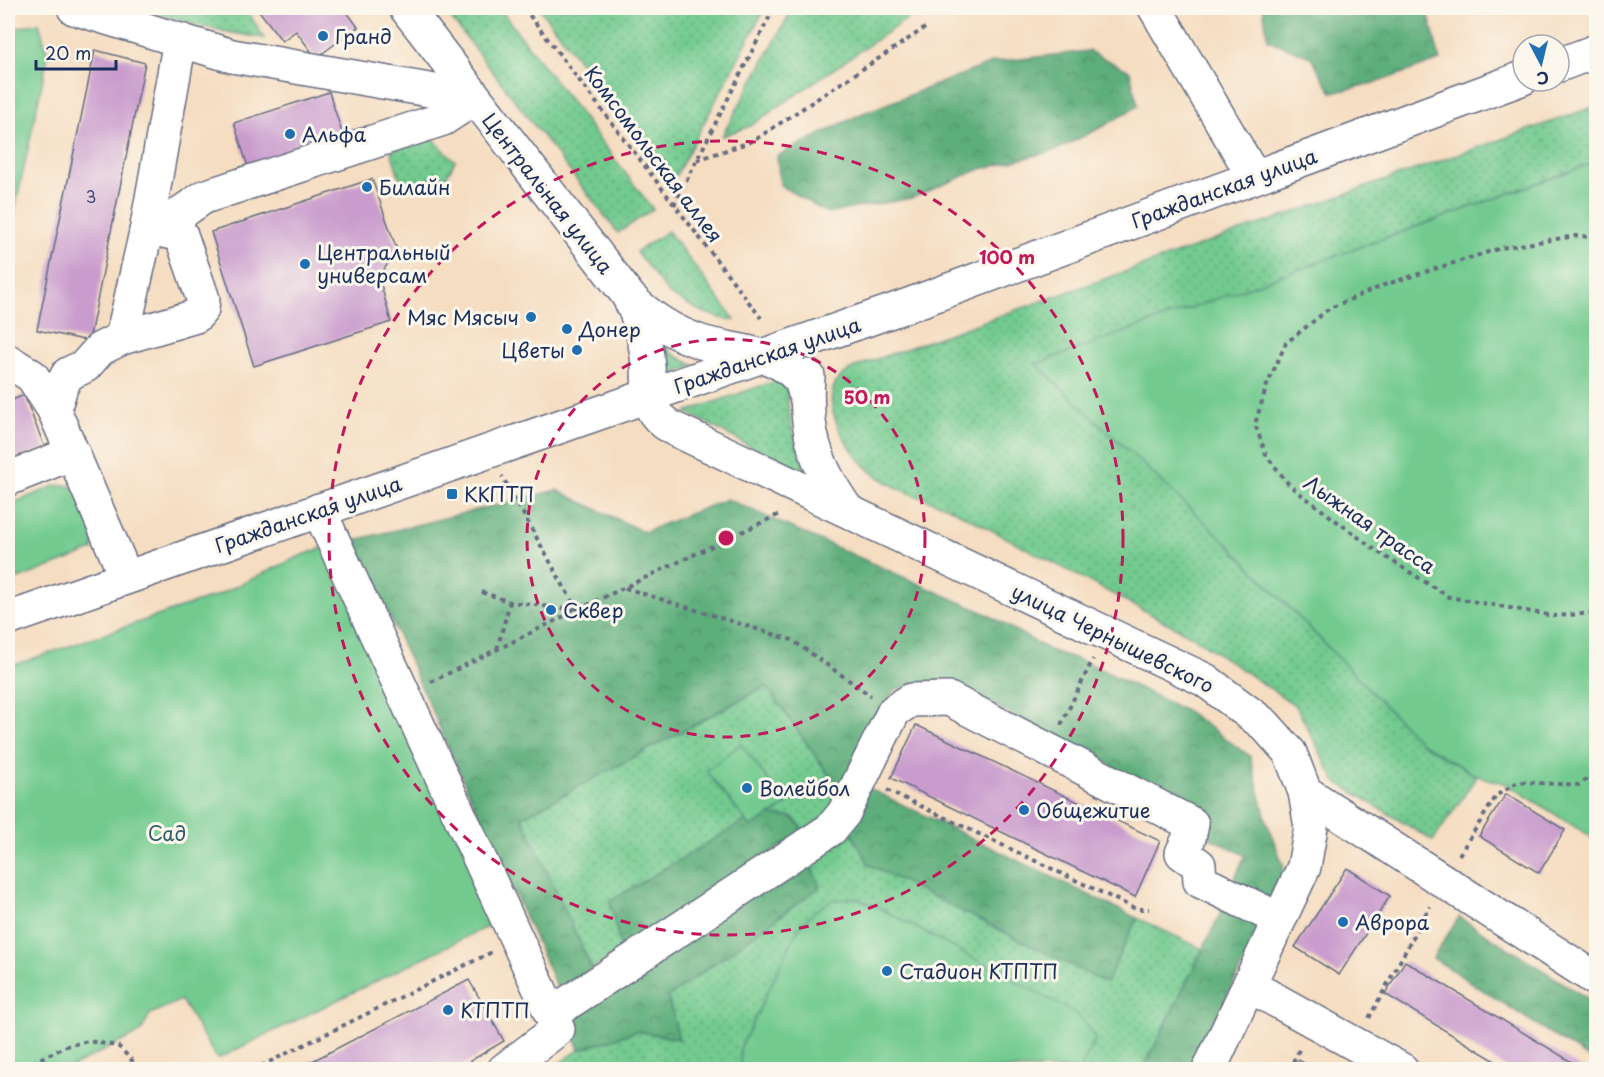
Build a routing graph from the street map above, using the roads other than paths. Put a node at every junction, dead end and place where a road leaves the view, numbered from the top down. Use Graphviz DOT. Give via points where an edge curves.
graph roads {
  1 [pos="74,8"];
  2 [pos="406,8"];
  3 [pos="1155,8"];
  4 [pos="180,40"];
  5 [pos="1596,51"];
  6 [pos="1571,60"];
  7 [pos="1511,82"];
  8 [pos="475,98"];
  9 [pos="1254,177"];
  10 [pos="157,232"];
  11 [pos="627,294"];
  12 [pos="122,338"];
  13 [pos="811,340"];
  14 [pos="701,342"];
  15 [pos="762,356"];
  16 [pos="8,361"];
  17 [pos="698,378"];
  18 [pos="649,396"];
  19 [pos="806,397"];
  20 [pos="612,409"];
  21 [pos="54,410"];
  22 [pos="672,428"];
  23 [pos="73,453"];
  24 [pos="8,479"];
  25 [pos="320,510"];
  26 [pos="848,511"];
  27 [pos="126,577"];
  28 [pos="8,619"];
  29 [pos="1305,792"];
  30 [pos="1279,919"];
  31 [pos="1596,979"];
  32 [pos="1250,986"];
  33 [pos="551,1014"];
  34 [pos="1394,1068"];
  35 [pos="504,1070"];
  36 [pos="1209,1070"];
  1 -- 4 [label="street"];
  2 -- 8 [label="street, Центральная улица"];
  3 -- 9 [label="street"];
  4 -- 8 [label="street" via="232,56"];
  4 -- 10 [label="street"];
  5 -- 6 [label="street"];
  7 -- 9 [label="street, Гражданская улица"];
  8 -- 10 [label="street" via="443,119 204,197"];
  8 -- 11 [label="street, Центральная улица"];
  9 -- 13 [label="street, Гражданская улица"];
  10 -- 12 [label="street"];
  10 -- 12 [label="street" via="181,235 203,299 202,309 196,316"];
  11 -- 14 [label="street" via="664,325"];
  11 -- 18 [label="street, Центральная улица" via="644,336"];
  12 -- 21 [label="street" via="100,349 85,366 68,374"];
  13 -- 15 [label="street, Гражданская улица"];
  13 -- 19 [label="street"];
  14 -- 15 [label="street"];
  14 -- 17 [label="street" via="711,355 711,362"];
  15 -- 17 [label="street, Гражданская улица"];
  15 -- 19 [label="street" via="789,369 801,381"];
  16 -- 21 [label="street" via="32,376"];
  17 -- 18 [label="street, Гражданская улица"];
  18 -- 20 [label="street, Гражданская улица"];
  18 -- 22 [label="street, улица Чернышевского" via="652,409"];
  19 -- 26 [label="street" via="813,446 833,490"];
  20 -- 22 [label="street"];
  20 -- 25 [label="street, Гражданская улица"];
  21 -- 23 [label="street"];
  22 -- 26 [label="street, улица Чернышевского"];
  23 -- 24 [label="street"];
  23 -- 27 [label="street"];
  25 -- 27 [label="street, Гражданская улица"];
  25 -- 33 [label="street"];
  26 -- 29 [label="street, улица Чернышевского" via="1205,680 1265,725 1290,753"];
  27 -- 28 [label="street, Гражданская улица"];
  29 -- 30 [label="street, улица Чернышевского" via="1311,827 1304,867"];
  29 -- 31 [label="street"];
  30 -- 32 [label="street, улица Чернышевского"];
  30 -- 33 [label="street" via="1200,881 1199,865 1182,853 1192,824 949,699 911,700 894,711 844,813 831,829"];
  32 -- 34 [label="street"];
  32 -- 36 [label="street, улица Чернышевского"];
  33 -- 35 [label="street" via="558,1029"];
}
